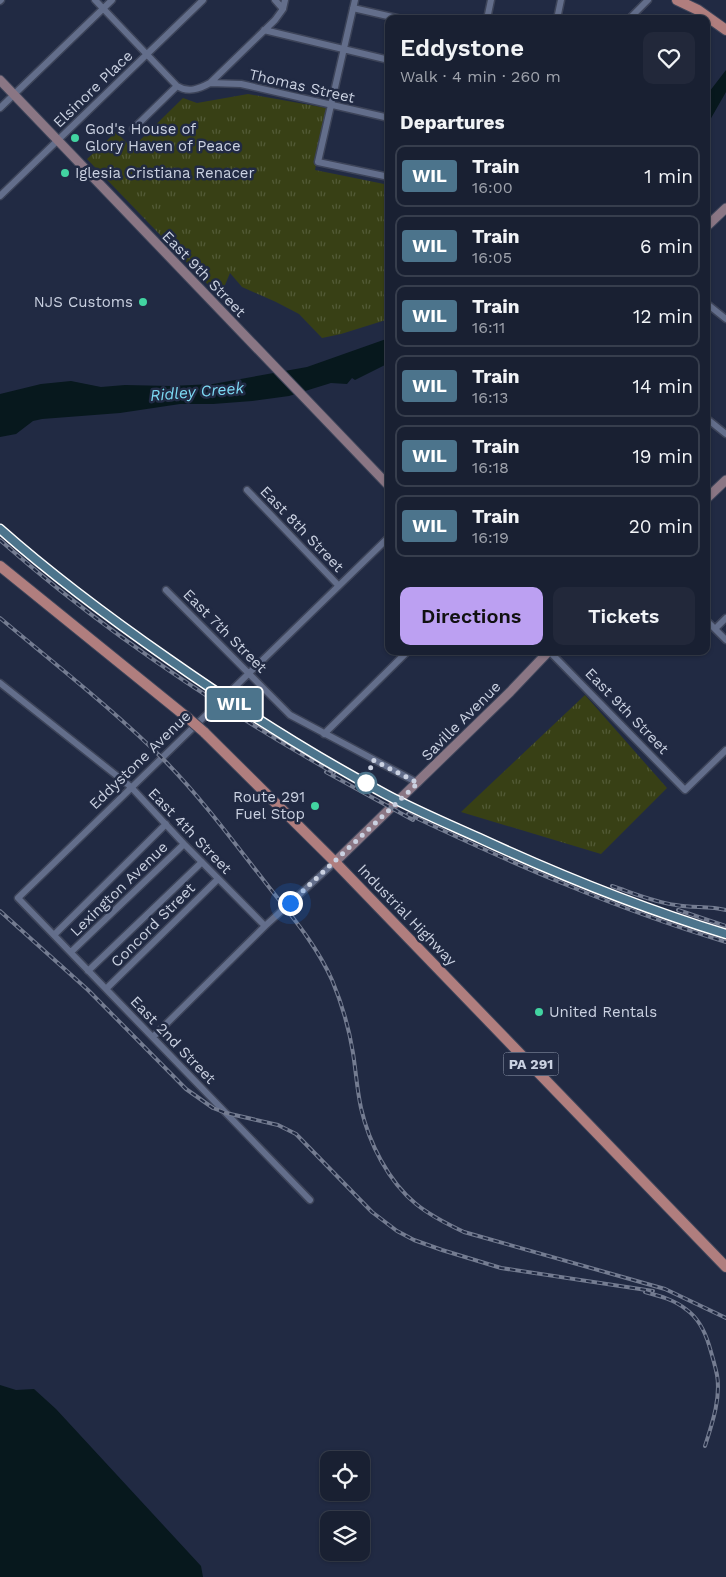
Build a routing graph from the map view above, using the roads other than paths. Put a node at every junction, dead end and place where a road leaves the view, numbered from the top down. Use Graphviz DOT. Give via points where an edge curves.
graph roads {
  1 [pos="95,0"];
  2 [pos="112,0"];
  3 [pos="203,0"];
  4 [pos="275,0"];
  5 [pos="285,0"];
  6 [pos="355,0"];
  7 [pos="492,0"];
  8 [pos="562,0"];
  9 [pos="648,0"];
  10 [pos="677,0"];
  11 [pos="103,8"];
  12 [pos="353,8"];
  13 [pos="283,9"];
  14 [pos="385,15"];
  15 [pos="488,15"];
  16 [pos="558,15"];
  17 [pos="633,15"];
  18 [pos="705,15"];
  19 [pos="710,19"];
  20 [pos="264,30"];
  21 [pos="726,30"];
  22 [pos="344,50"];
  23 [pos="147,54"];
  24 [pos="385,59"];
  25 [pos="0,80"];
  26 [pos="210,83"];
  27 [pos="177,86"];
  28 [pos="14,94"];
  29 [pos="331,105"];
  30 [pos="0,108"];
  31 [pos="385,117"];
  32 [pos="133,128"];
  33 [pos="57,140"];
  34 [pos="385,176"];
  35 [pos="0,196"];
  36 [pos="726,208"];
  37 [pos="710,223"];
  38 [pos="710,306"];
  39 [pos="726,319"];
  40 [pos="710,421"];
  41 [pos="726,434"];
  42 [pos="726,480"];
  43 [pos="385,482"];
  44 [pos="247,490"];
  45 [pos="710,495"];
  46 [pos="385,541"];
  47 [pos="0,566"];
  48 [pos="338,585"];
  49 [pos="166,590"];
  50 [pos="726,618"];
  51 [pos="710,624"];
  52 [pos="715,629"];
  53 [pos="726,640"];
  54 [pos="404,655"];
  55 [pos="545,655"];
  56 [pos="553,655"];
  57 [pos="249,672"];
  58 [pos="0,683"];
  59 [pos="324,734"];
  60 [pos="726,750"];
  61 [pos="418,783"];
  62 [pos="131,787"];
  63 [pos="166,824"];
  64 [pos="184,844"];
  65 [pos="202,862"];
  66 [pos="335,862"];
  67 [pos="218,879"];
  68 [pos="18,898"];
  69 [pos="265,926"];
  70 [pos="54,935"];
  71 [pos="71,952"];
  72 [pos="88,971"];
  73 [pos="106,989"];
  74 [pos="153,1037"];
  75 [pos="310,1200"];
  76 [pos="726,1267"];
  1 -- 11 [label="street"];
  2 -- 11 [label="street"];
  3 -- 23 [label="street, Elsinore Place"];
  4 -- 13 [label="street"];
  5 -- 13 [label="street"];
  6 -- 12 [label="street"];
  7 -- 15 [label="street"];
  8 -- 16 [label="street"];
  9 -- 17 [label="street"];
  10 -- 18 [label="main road"];
  11 -- 23 [label="street"];
  11 -- 28 [label="street"];
  12 -- 14 [label="street"];
  12 -- 22 [label="street"];
  13 -- 20 [label="street"];
  19 -- 21 [label="main road"];
  20 -- 22 [label="street"];
  20 -- 26 [label="street"];
  22 -- 24 [label="street"];
  22 -- 29 [label="street"];
  23 -- 27 [label="street"];
  23 -- 33 [label="street, Elsinore Place"];
  25 -- 28 [label="street, East 9th Street"];
  26 -- 27 [label="street" via="192,90"];
  26 -- 29 [label="street, Thomas Street" via="241,84"];
  27 -- 32 [label="street"];
  28 -- 30 [label="street"];
  28 -- 33 [label="street, East 9th Street"];
  29 -- 31 [label="street, Thomas Street"];
  29 -- 34 [label="street" via="318,162"];
  33 -- 35 [label="street, Elsinore Place"];
  33 -- 43 [label="street, East 9th Street"];
  36 -- 37 [label="street"];
  38 -- 39 [label="street"];
  40 -- 41 [label="street"];
  42 -- 45 [label="street"];
  44 -- 48 [label="street, East 8th Street"];
  46 -- 48 [label="street, Eddystone Avenue"];
  47 -- 66 [label="main road, Industrial Highway / PA 291, bridge" via="189,718"];
  48 -- 57 [label="street, Eddystone Avenue"];
  49 -- 57 [label="street, East 7th Street"];
  50 -- 52 [label="street"];
  51 -- 52 [label="street"];
  52 -- 53 [label="street"];
  54 -- 59 [label="street"];
  55 -- 61 [label="street, Saville Avenue"];
  56 -- 60 [label="street, East 9th Street" via="685,790"];
  57 -- 59 [label="street, East 7th Street" via="290,715"];
  57 -- 62 [label="street, Eddystone Avenue"];
  58 -- 62 [label="street, East 4th Street"];
  59 -- 61 [label="street, East 7th Street"];
  61 -- 66 [label="street, Saville Avenue"];
  62 -- 63 [label="street, East 4th Street"];
  62 -- 68 [label="street, Eddystone Avenue"];
  63 -- 64 [label="street, East 4th Street"];
  63 -- 70 [label="street"];
  64 -- 65 [label="street, East 4th Street"];
  64 -- 71 [label="street, Lexington Avenue"];
  65 -- 67 [label="street, East 4th Street"];
  65 -- 72 [label="street"];
  66 -- 69 [label="street, Saville Avenue"];
  66 -- 76 [label="main road, Industrial Highway / PA 291"];
  67 -- 69 [label="street, East 4th Street"];
  67 -- 73 [label="street, Concord Street"];
  68 -- 70 [label="street, East 2nd Street"];
  69 -- 74 [label="street, Saville Avenue"];
  70 -- 71 [label="street, East 2nd Street"];
  71 -- 72 [label="street, East 2nd Street"];
  72 -- 73 [label="street, East 2nd Street"];
  73 -- 74 [label="street, East 2nd Street"];
  74 -- 75 [label="street, East 2nd Street"];
}
